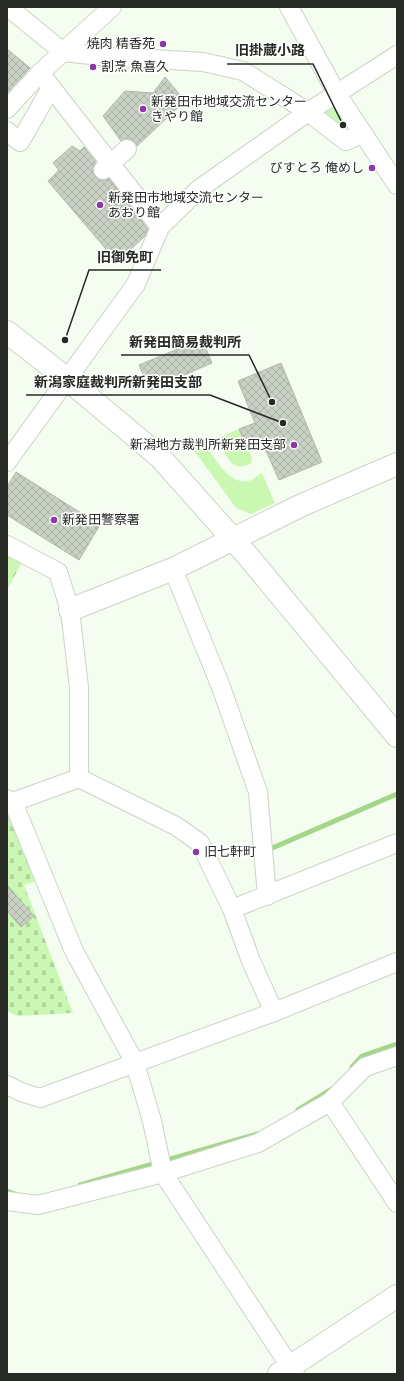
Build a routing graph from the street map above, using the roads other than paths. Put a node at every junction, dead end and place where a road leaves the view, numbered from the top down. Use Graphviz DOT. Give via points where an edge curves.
graph roads {
  1 [pos="112,7"];
  2 [pos="289,7"];
  3 [pos="16,9"];
  4 [pos="63,52"];
  5 [pos="397,55"];
  6 [pos="40,73"];
  7 [pos="51,88"];
  8 [pos="337,94"];
  9 [pos="7,109"];
  10 [pos="308,112"];
  11 [pos="7,131"];
  12 [pos="363,133"];
  13 [pos="127,149"];
  14 [pos="103,170"];
  15 [pos="397,185"];
  16 [pos="160,227"];
  17 [pos="7,332"];
  18 [pos="67,379"];
  19 [pos="7,462"];
  20 [pos="397,464"];
  21 [pos="233,539"];
  22 [pos="7,545"];
  23 [pos="173,569"];
  24 [pos="70,610"];
  25 [pos="397,736"];
  26 [pos="78,778"];
  27 [pos="10,801"];
  28 [pos="397,843"];
  29 [pos="267,896"];
  30 [pos="232,909"];
  31 [pos="397,962"];
  32 [pos="274,1012"];
  33 [pos="397,1056"];
  34 [pos="135,1063"];
  35 [pos="7,1085"];
  36 [pos="330,1102"];
  37 [pos="163,1173"];
  38 [pos="7,1201"];
  39 [pos="397,1203"];
  40 [pos="397,1296"];
  41 [pos="288,1372"];
  1 -- 4 [label="street"];
  2 -- 8 [label="street"];
  3 -- 4 [label="street"];
  4 -- 6 [label="street"];
  4 -- 10 [label="street" via="203,62 243,71"];
  5 -- 8 [label="street"];
  6 -- 7 [label="street"];
  6 -- 9 [label="street"];
  7 -- 11 [label="street" via="20,142"];
  7 -- 16 [label="street"];
  8 -- 10 [label="street"];
  8 -- 12 [label="street"];
  10 -- 12 [label="street" via="346,141"];
  10 -- 16 [label="street" via="199,189"];
  12 -- 15 [label="street"];
  13 -- 14 [label="street"];
  16 -- 18 [label="street" via="136,284"];
  17 -- 18 [label="street"];
  18 -- 19 [label="street"];
  18 -- 21 [label="street" via="160,456"];
  20 -- 21 [label="street" via="302,505"];
  21 -- 23 [label="street"];
  21 -- 25 [label="street"];
  22 -- 24 [label="street" via="58,572"];
  23 -- 24 [label="street"];
  23 -- 29 [label="street" via="258,792"];
  24 -- 26 [label="street" via="79,687"];
  26 -- 27 [label="street"];
  26 -- 30 [label="street" via="176,826 200,843"];
  27 -- 34 [label="street" via="74,951"];
  28 -- 29 [label="street"];
  29 -- 30 [label="street"];
  30 -- 32 [label="street" via="251,961"];
  31 -- 32 [label="street"];
  32 -- 34 [label="street"];
  33 -- 36 [label="street" via="365,1067"];
  34 -- 35 [label="street" via="40,1098"];
  34 -- 37 [label="street" via="152,1121"];
  36 -- 37 [label="street" via="258,1143"];
  36 -- 39 [label="street"];
  37 -- 38 [label="street" via="38,1205"];
  37 -- 41 [label="street"];
  40 -- 41 [label="street"];
}
